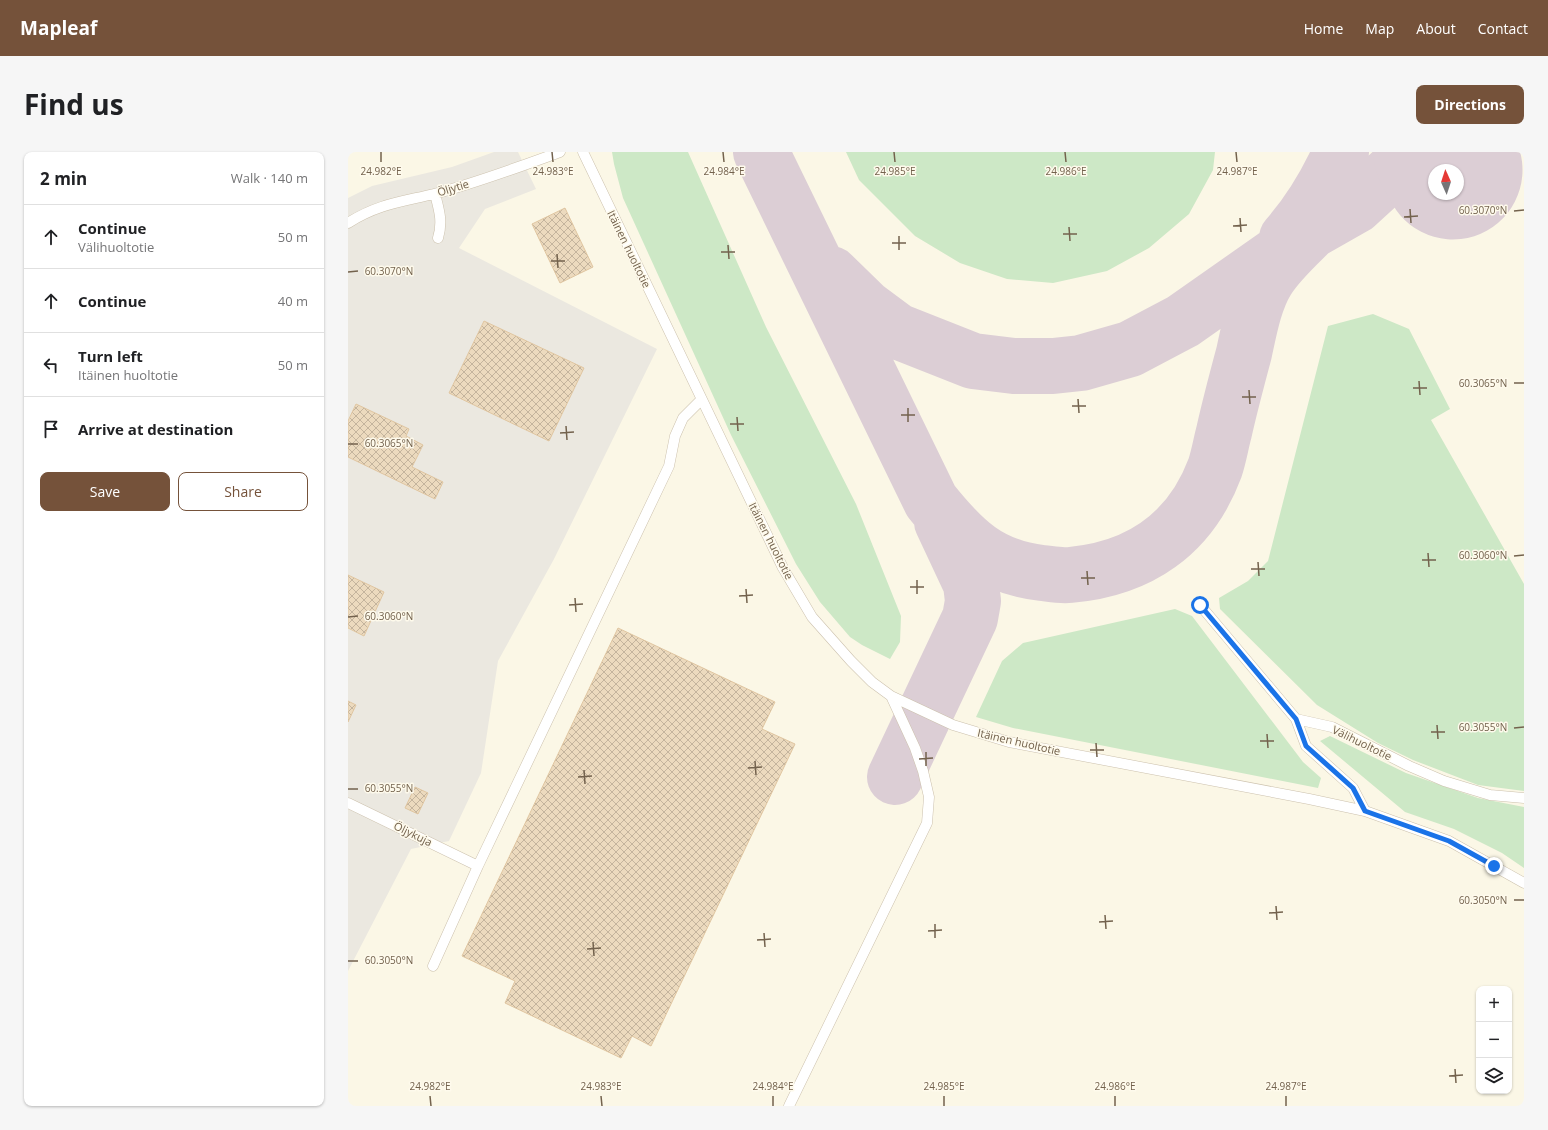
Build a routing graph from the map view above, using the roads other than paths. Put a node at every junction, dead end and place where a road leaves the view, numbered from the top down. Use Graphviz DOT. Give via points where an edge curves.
graph roads {
  1 [pos="560,152"];
  2 [pos="582,152"];
  3 [pos="435,194"];
  4 [pos="348,223"];
  5 [pos="438,238"];
  6 [pos="701,400"];
  7 [pos="1200,605"];
  8 [pos="891,696"];
  9 [pos="1296,719"];
  10 [pos="1524,798"];
  11 [pos="348,803"];
  12 [pos="1365,811"];
  13 [pos="478,866"];
  14 [pos="1524,883"];
  15 [pos="433,966"];
  16 [pos="789,1106"];
  1 -- 3 [label="lane, Öljytie"];
  2 -- 6 [label="lane, Itäinen huoltotie"];
  3 -- 4 [label="lane, Öljytie" via="393,202 362,214"];
  3 -- 5 [label="lane" via="441,220"];
  6 -- 8 [label="lane, Itäinen huoltotie" via="783,568 812,617 850,661"];
  6 -- 13 [label="lane" via="683,418 675,436 669,466"];
  7 -- 9 [label="lane"];
  8 -- 12 [label="lane, Itäinen huoltotie" via="953,725 1009,742"];
  8 -- 16 [label="lane" via="923,771 929,797 927,822"];
  9 -- 10 [label="lane, Välihuoltotie" via="1332,727 1444,781 1490,795"];
  9 -- 12 [label="lane" via="1306,746 1353,788"];
  11 -- 13 [label="lane, Öljykuja"];
  12 -- 14 [label="lane, Itäinen huoltotie" via="1449,841"];
  13 -- 15 [label="lane"];
}
